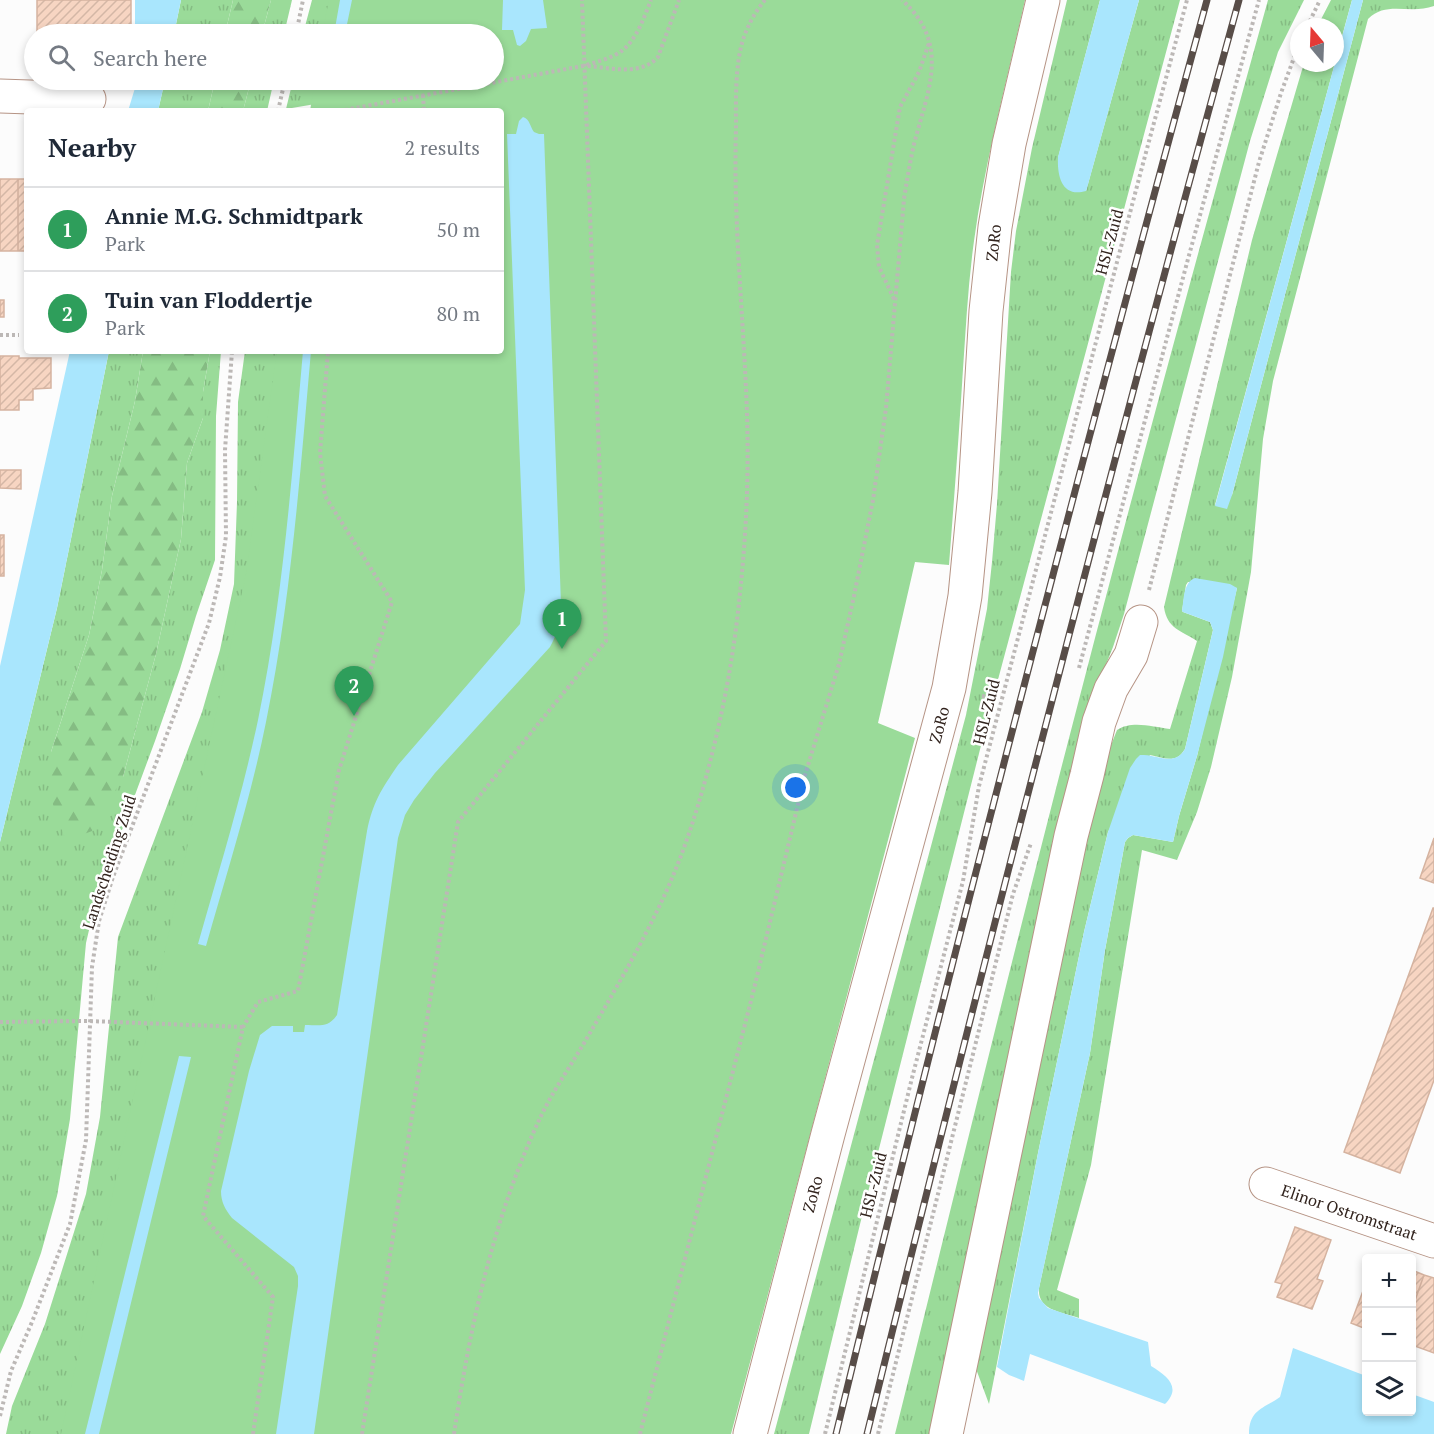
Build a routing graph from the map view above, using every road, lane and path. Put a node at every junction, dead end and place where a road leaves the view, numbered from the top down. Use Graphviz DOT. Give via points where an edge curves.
graph roads {
  1 [pos="303,0"];
  2 [pos="582,0"];
  3 [pos="651,0"];
  4 [pos="679,0"];
  5 [pos="764,0"];
  6 [pos="902,0"];
  7 [pos="1043,0"];
  8 [pos="1187,0"];
  9 [pos="1259,0"];
  10 [pos="1320,0"];
  11 [pos="1311,18"];
  12 [pos="298,24"];
  13 [pos="930,42"];
  14 [pos="583,66"];
  15 [pos="1290,68"];
  16 [pos="504,80"];
  17 [pos="283,90"];
  18 [pos="451,90"];
  19 [pos="423,95"];
  20 [pos="0,96"];
  21 [pos="89,99"];
  22 [pos="279,108"];
  23 [pos="355,108"];
  24 [pos="424,108"];
  25 [pos="894,301"];
  26 [pos="0,335"];
  27 [pos="19,335"];
  28 [pos="232,354"];
  29 [pos="328,354"];
  30 [pos="1141,622"];
  31 [pos="1078,675"];
  32 [pos="1031,842"];
  33 [pos="89,1021"];
  34 [pos="0,1022"];
  35 [pos="243,1027"];
  36 [pos="1266,1184"];
  37 [pos="1434,1241"];
  38 [pos="0,1416"];
  39 [pos="253,1434"];
  40 [pos="362,1434"];
  41 [pos="454,1434"];
  42 [pos="640,1434"];
  43 [pos="750,1434"];
  44 [pos="825,1434"];
  45 [pos="878,1434"];
  46 [pos="946,1434"];
  1 -- 12 [label="path"];
  2 -- 14 [label="path"];
  3 -- 14 [label="path" via="634,38 622,51"];
  4 -- 14 [label="path" via="653,62 634,69"];
  5 -- 41 [label="path" via="741,46 737,77 736,230 747,477 739,605 722,713 702,795 680,860 611,997 542,1114 518,1170 496,1233"];
  6 -- 13 [label="path" via="920,21"];
  7 -- 43 [label="street, ZoRo" via="1009,144 995,227 967,584 951,676"];
  8 -- 44 [label="path, HSL-Zuid" via="979,786 963,881"];
  9 -- 31 [label="path"];
  10 -- 11 [label="path"];
  13 -- 25 [label="path" via="933,64 908,173"];
  13 -- 25 [label="path" via="920,72 900,107 877,245 879,267"];
  14 -- 16 [label="path"];
  14 -- 40 [label="path" via="606,641 458,822"];
  15 -- 30 [label="path" via="1259,162"];
  17 -- 22 [label="path"];
  18 -- 19 [label="path"];
  19 -- 23 [label="path"];
  19 -- 24 [label="path"];
  20 -- 21 [label="street"];
  25 -- 42 [label="path" via="886,408 873,500 839,664 805,776"];
  26 -- 27 [label="path"];
  28 -- 33 [label="path, Landscheiding Zuid" via="225,450 226,536 220,577 209,622 99,921"];
  29 -- 35 [label="path" via="320,453 325,496 392,602 339,770 298,991 258,1002"];
  30 -- 46 [label="street" via="1131,655 1111,689 1099,722 1071,836"];
  32 -- 45 [label="path" via="1013,894"];
  33 -- 34 [label="path"];
  33 -- 35 [label="path"];
  33 -- 38 [label="path, Landscheiding Zuid" via="86,1140 70,1224 11,1371"];
  35 -- 39 [label="path" via="202,1216 273,1297"];
  36 -- 37 [label="street, Elinor Ostromstraat"];
}
